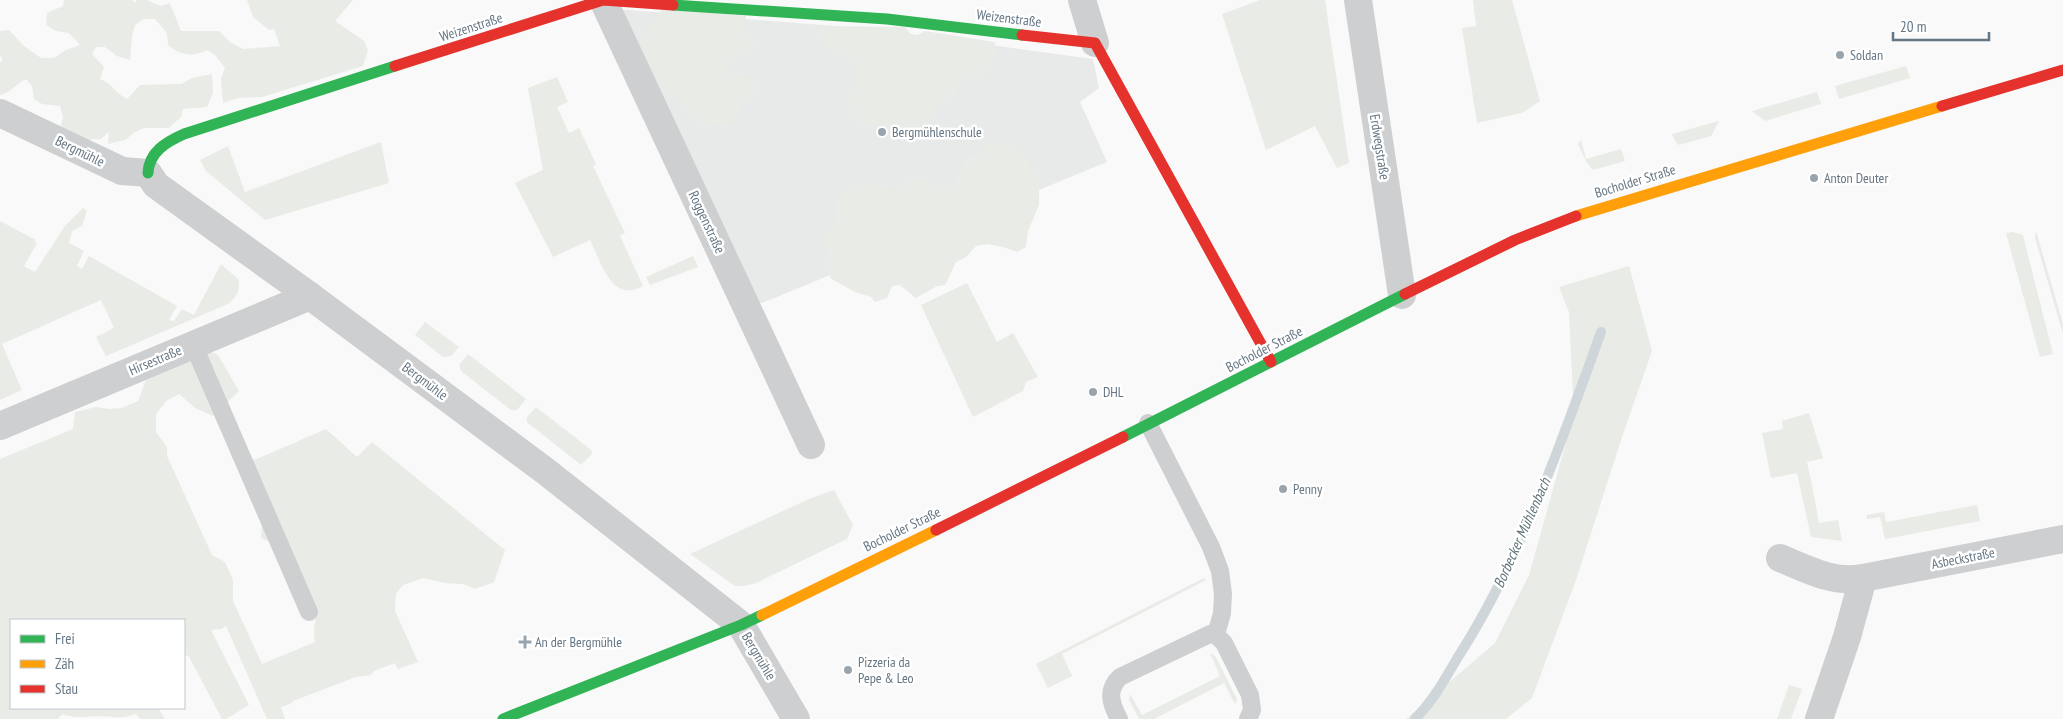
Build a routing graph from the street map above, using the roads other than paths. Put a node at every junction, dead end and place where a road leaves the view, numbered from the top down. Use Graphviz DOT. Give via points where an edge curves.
graph roads {
  1 [pos="603,0"];
  2 [pos="1082,0"];
  3 [pos="1358,0"];
  4 [pos="1095,43"];
  5 [pos="2063,70"];
  6 [pos="0,113"];
  7 [pos="148,173"];
  8 [pos="1402,295"];
  9 [pos="310,296"];
  10 [pos="193,344"];
  11 [pos="1271,362"];
  12 [pos="1148,423"];
  13 [pos="0,426"];
  14 [pos="811,445"];
  15 [pos="2063,539"];
  16 [pos="1780,558"];
  17 [pos="1864,578"];
  18 [pos="309,612"];
  19 [pos="741,625"];
  20 [pos="1216,635"];
  21 [pos="503,719"];
  22 [pos="796,719"];
  23 [pos="1119,719"];
  24 [pos="1248,719"];
  25 [pos="1819,719"];
  1 -- 4 [label="main road, Weizenstraße" via="888,19"];
  1 -- 7 [label="main road, Weizenstraße" via="184,134 155,153"];
  1 -- 14 [label="street, Roggenstraße"];
  2 -- 4 [label="street"];
  3 -- 8 [label="street, Erdwegstraße"];
  4 -- 11 [label="main road"];
  5 -- 8 [label="main road, Bocholder Straße" via="1601,207 1544,227"];
  6 -- 7 [label="street, Bergmühle" via="122,172"];
  7 -- 9 [label="street, Bergmühle" via="156,185"];
  8 -- 11 [label="main road, Bocholder Straße"];
  9 -- 10 [label="street, Hirsestraße"];
  9 -- 19 [label="street, Bergmühle" via="544,470"];
  10 -- 13 [label="street, Hirsestraße"];
  10 -- 18 [label="lane"];
  11 -- 12 [label="main road, Bocholder Straße"];
  12 -- 19 [label="main road, Bocholder Straße"];
  12 -- 20 [label="lane" via="1220,571 1222,613"];
  15 -- 17 [label="street, Asbeckstraße"];
  16 -- 17 [label="street, Asbeckstraße" via="1830,578"];
  17 -- 25 [label="street"];
  19 -- 21 [label="main road, Bocholder Straße"];
  19 -- 22 [label="street, Bergmühle"];
  20 -- 23 [label="lane" via="1204,635 1114,682 1110,697"];
  20 -- 24 [label="lane" via="1224,643 1250,695 1252,710"];
}
